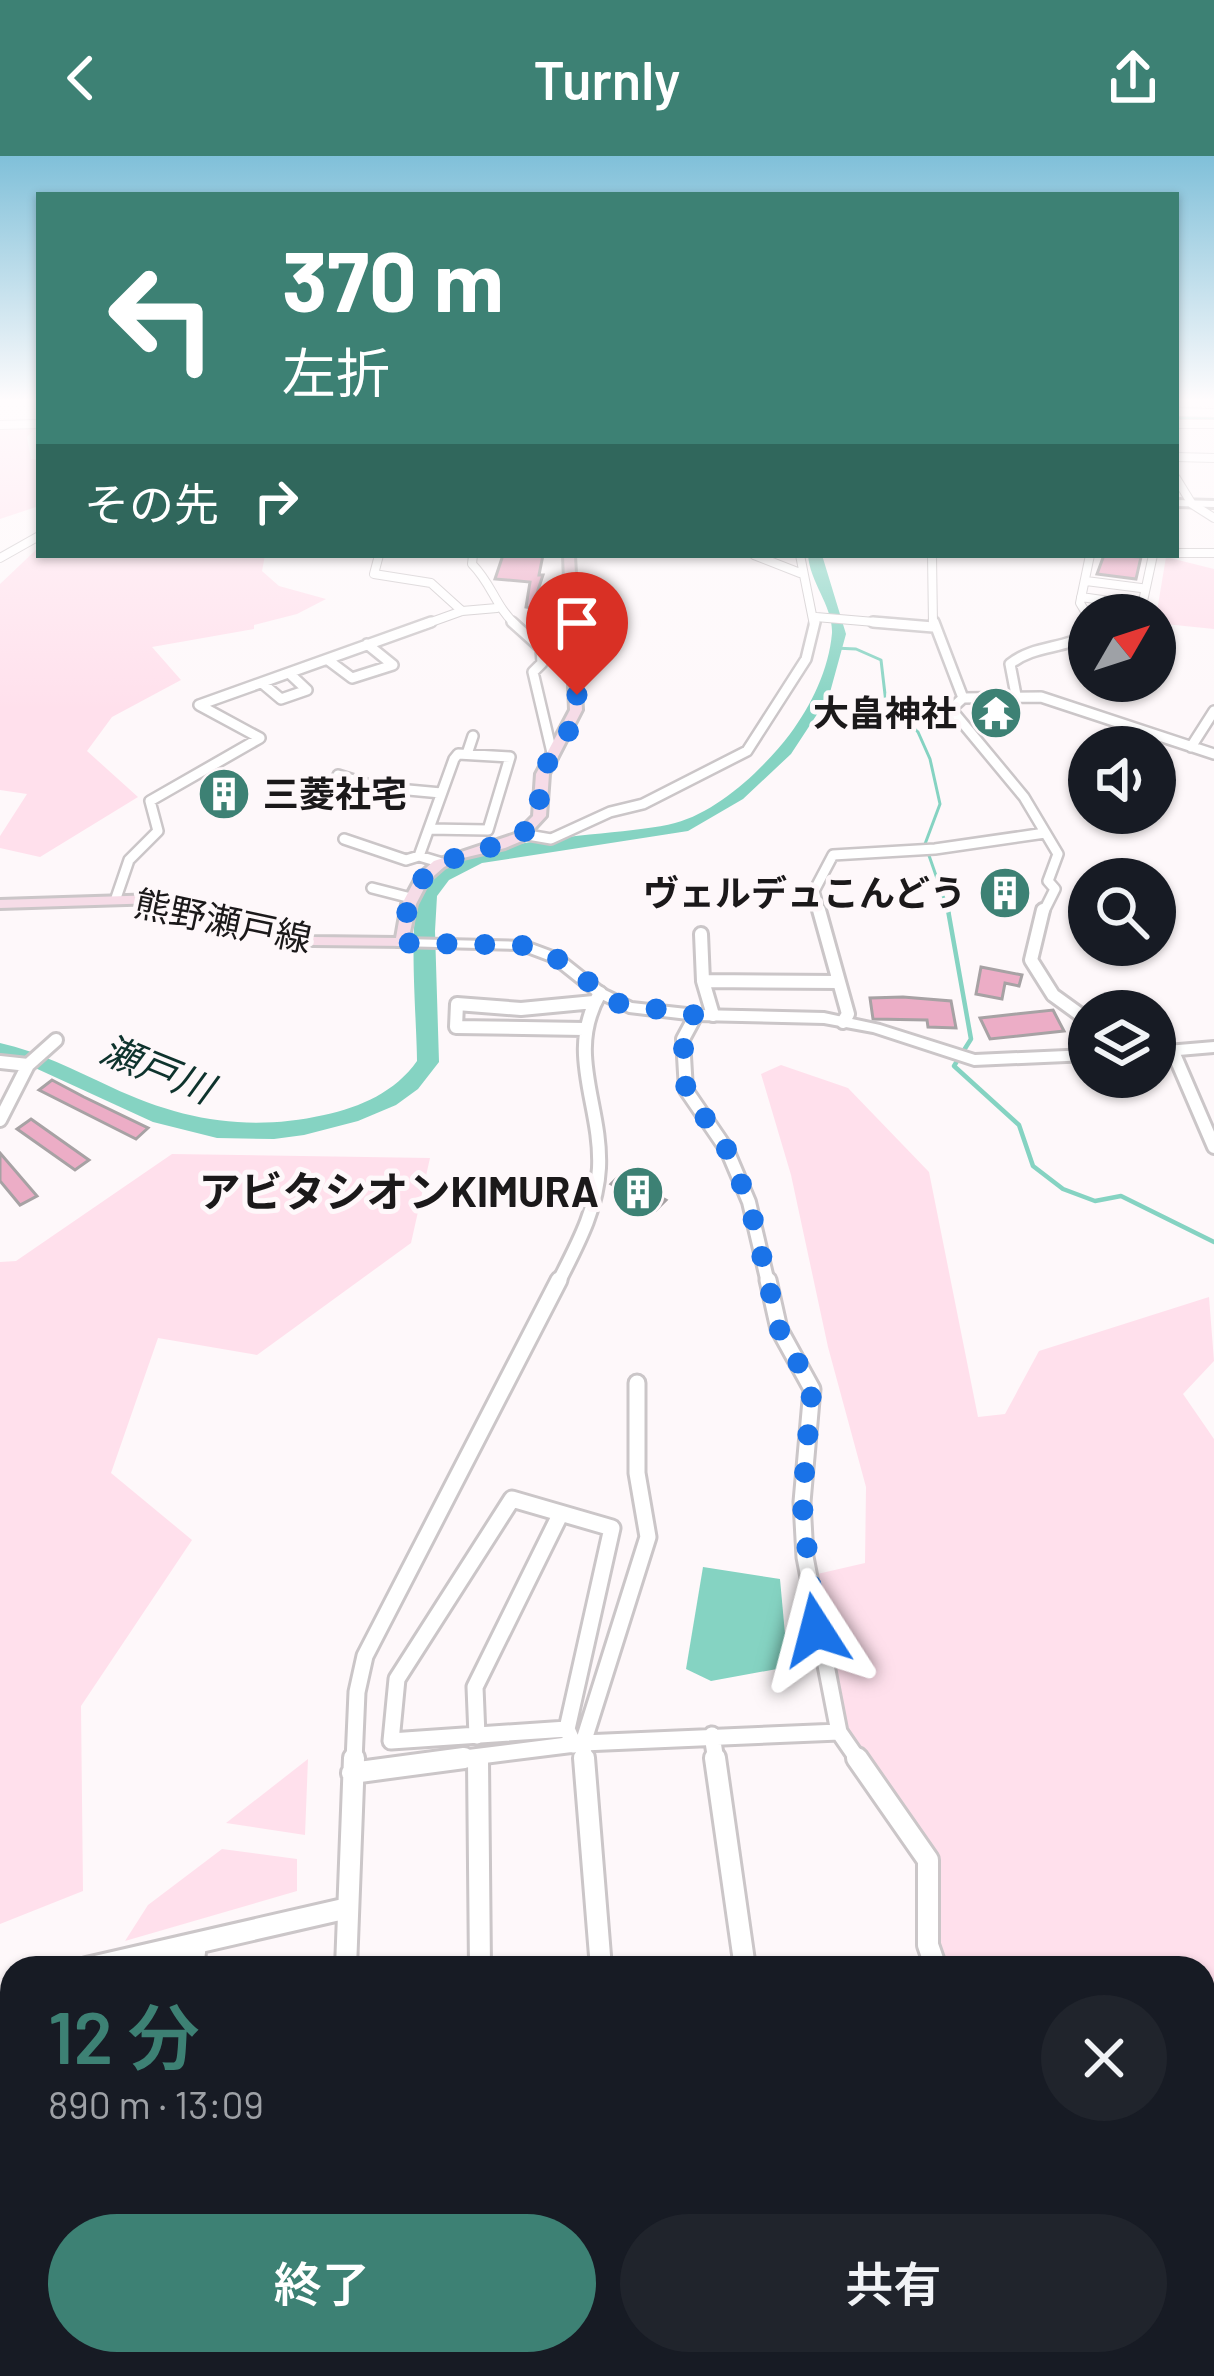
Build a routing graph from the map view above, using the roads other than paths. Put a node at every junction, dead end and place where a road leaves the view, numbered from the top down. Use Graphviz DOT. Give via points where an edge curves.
graph roads {
  1 [pos="36,538"];
  2 [pos="1179,553"];
  3 [pos="1214,553"];
  4 [pos="0,558"];
  5 [pos="378,558"];
  6 [pos="472,558"];
  7 [pos="569,558"];
  8 [pos="762,558"];
  9 [pos="800,558"];
  10 [pos="931,558"];
  11 [pos="1089,558"];
  12 [pos="1152,558"];
  13 [pos="800,573"];
  14 [pos="1085,581"];
  15 [pos="1141,588"];
  16 [pos="1082,594"];
  17 [pos="1143,594"];
  18 [pos="497,608"];
  19 [pos="462,611"];
  20 [pos="818,617"];
  21 [pos="933,627"];
  22 [pos="1068,643"];
  23 [pos="367,644"];
  24 [pos="328,660"];
  25 [pos="290,674"];
  26 [pos="262,683"];
  27 [pos="1016,695"];
  28 [pos="963,698"];
  29 [pos="1214,711"];
  30 [pos="473,736"];
  31 [pos="1191,747"];
  32 [pos="467,754"];
  33 [pos="1214,754"];
  34 [pos="553,757"];
  35 [pos="338,775"];
  36 [pos="441,793"];
  37 [pos="429,829"];
  38 [pos="1045,833"];
  39 [pos="522,834"];
  40 [pos="344,838"];
  41 [pos="419,856"];
  42 [pos="439,862"];
  43 [pos="372,888"];
  44 [pos="116,898"];
  45 [pos="411,898"];
  46 [pos="0,904"];
  47 [pos="701,934"];
  48 [pos="407,942"];
  49 [pos="703,981"];
  50 [pos="839,982"];
  51 [pos="597,998"];
  52 [pos="1068,1006"];
  53 [pos="704,1015"];
  54 [pos="843,1022"];
  55 [pos="584,1029"];
  56 [pos="56,1040"];
  57 [pos="1214,1047"];
  58 [pos="1176,1054"];
  59 [pos="1068,1055"];
  60 [pos="1176,1059"];
  61 [pos="0,1062"];
  62 [pos="31,1062"];
  63 [pos="0,1120"];
  64 [pos="1214,1147"];
  65 [pos="637,1384"];
  66 [pos="559,1517"];
  67 [pos="839,1732"];
  68 [pos="477,1736"];
  69 [pos="712,1736"];
  70 [pos="575,1739"];
  71 [pos="478,1761"];
  72 [pos="352,1773"];
  73 [pos="348,1908"];
  74 [pos="196,1945"];
  75 [pos="144,1956"];
  76 [pos="195,1956"];
  77 [pos="346,1956"];
  78 [pos="480,1956"];
  79 [pos="600,1956"];
  80 [pos="744,1956"];
  81 [pos="932,1956"];
  1 -- 4 [label="street"];
  2 -- 3 [label="street"];
  5 -- 19 [label="street" via="374,574 431,583"];
  6 -- 18 [label="street"];
  7 -- 34 [label="main road" via="576,710"];
  8 -- 13 [label="street"];
  9 -- 13 [label="street"];
  10 -- 21 [label="street" via="940,610"];
  11 -- 14 [label="street"];
  12 -- 17 [label="street"];
  13 -- 20 [label="street"];
  14 -- 15 [label="street"];
  14 -- 16 [label="street"];
  18 -- 19 [label="street"];
  18 -- 34 [label="street" via="542,648 533,672"];
  19 -- 23 [label="street"];
  20 -- 21 [label="street"];
  20 -- 39 [label="street" via="797,679 747,751 551,839"];
  21 -- 28 [label="street"];
  22 -- 27 [label="street" via="1035,645 1010,664"];
  23 -- 24 [label="street"];
  23 -- 24 [label="street" via="393,665 352,678"];
  24 -- 25 [label="street"];
  25 -- 26 [label="street"];
  25 -- 26 [label="street" via="308,690 281,699"];
  26 -- 44 [label="street" via="199,705 260,738 150,801 158,831 129,860"];
  27 -- 28 [label="street"];
  27 -- 31 [label="street"];
  28 -- 38 [label="street" via="954,713"];
  29 -- 31 [label="street"];
  30 -- 32 [label="street"];
  31 -- 33 [label="street"];
  32 -- 36 [label="street" via="454,759"];
  32 -- 37 [label="street" via="510,757 488,830"];
  34 -- 39 [label="main road" via="540,815"];
  35 -- 36 [label="street"];
  36 -- 37 [label="street"];
  37 -- 41 [label="street"];
  38 -- 50 [label="street" via="832,855 814,891"];
  38 -- 52 [label="street" via="1058,854 1048,881 1055,889 1031,960"];
  39 -- 42 [label="main road"];
  40 -- 41 [label="street" via="406,860"];
  41 -- 42 [label="street"];
  42 -- 45 [label="main road"];
  43 -- 45 [label="street"];
  44 -- 46 [label="main road, 熊野瀬戸線"];
  44 -- 48 [label="main road, 熊野瀬戸線" via="158,899 313,941"];
  45 -- 48 [label="main road"];
  47 -- 49 [label="street"];
  48 -- 51 [label="street" via="521,945 556,958"];
  49 -- 50 [label="street"];
  49 -- 53 [label="street"];
  50 -- 54 [label="street"];
  51 -- 53 [label="street"];
  51 -- 55 [label="street"];
  51 -- 55 [label="street" via="520,1009 457,1004 456,1027"];
  53 -- 54 [label="street"];
  53 -- 67 [label="street" via="683,1039 686,1090 727,1150 749,1202 779,1329 812,1388 805,1557"];
  54 -- 59 [label="street" via="962,1057"];
  55 -- 72 [label="street" via="581,1078 598,1150 594,1202 365,1656"];
  56 -- 62 [label="street"];
  57 -- 58 [label="street"];
  60 -- 64 [label="street"];
  61 -- 62 [label="street"];
  62 -- 63 [label="street"];
  65 -- 70 [label="street" via="637,1473 648,1537"];
  66 -- 68 [label="street" via="475,1687"];
  66 -- 68 [label="street" via="512,1499 397,1679 391,1741"];
  66 -- 70 [label="street" via="612,1528"];
  67 -- 69 [label="street"];
  67 -- 81 [label="street" via="928,1860"];
  68 -- 70 [label="street"];
  69 -- 70 [label="street"];
  69 -- 80 [label="street"];
  70 -- 71 [label="street"];
  70 -- 79 [label="street"];
  71 -- 72 [label="street"];
  71 -- 78 [label="street"];
  72 -- 73 [label="street"];
  73 -- 74 [label="street"];
  73 -- 77 [label="street"];
  74 -- 75 [label="street"];
  74 -- 76 [label="street"];
}
